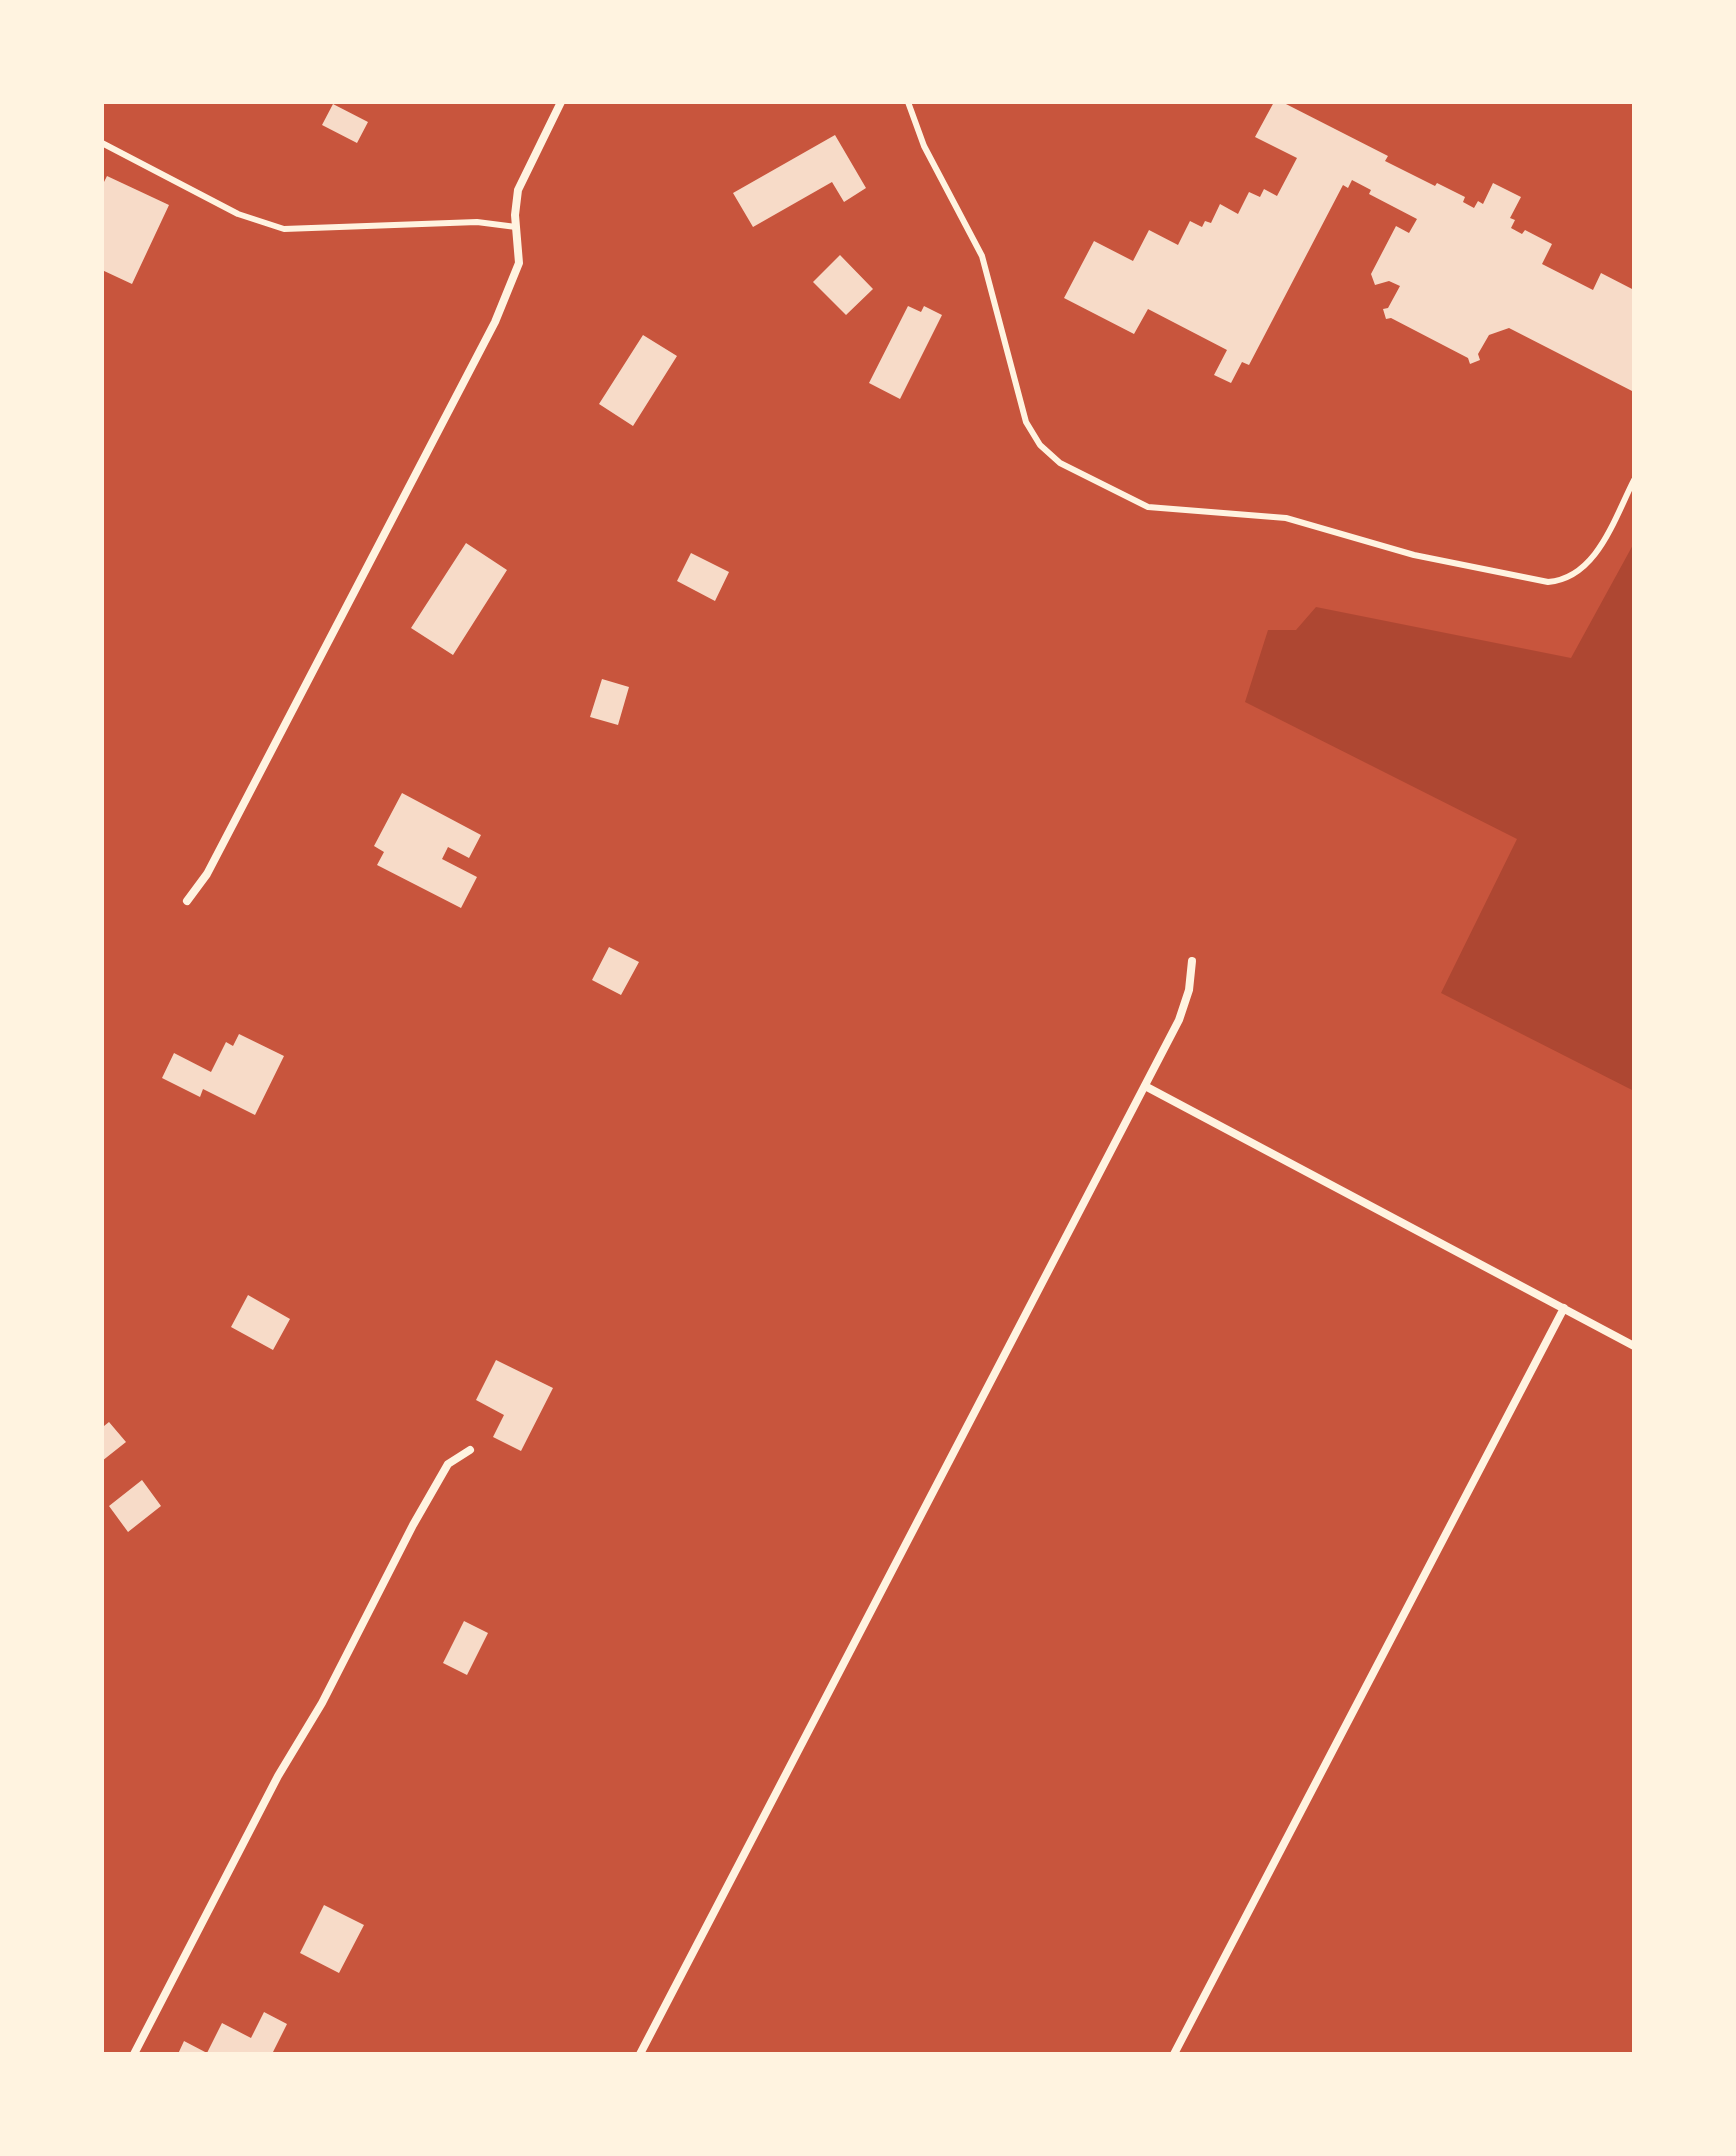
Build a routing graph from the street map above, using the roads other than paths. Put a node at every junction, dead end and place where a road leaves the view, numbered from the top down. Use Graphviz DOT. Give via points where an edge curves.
graph roads {
  1 [pos="561,102"];
  2 [pos="908,102"];
  3 [pos="102,143"];
  4 [pos="516,227"];
  5 [pos="1634,480"];
  6 [pos="187,901"];
  7 [pos="1192,961"];
  8 [pos="1145,1086"];
  9 [pos="1564,1308"];
  10 [pos="1634,1346"];
  11 [pos="470,1450"];
  12 [pos="134,2054"];
  13 [pos="640,2054"];
  14 [pos="1174,2054"];
  1 -- 4 [label="street" via="518,190"];
  2 -- 5 [label="lane" via="924,146 982,256 1032,434 1060,463 1132,502 1286,518 1414,555 1548,582 1564,581 1589,563"];
  3 -- 4 [label="lane" via="238,214 284,229 477,222"];
  4 -- 6 [label="street" via="519,263 495,322 207,874"];
  7 -- 8 [label="street" via="1184,1008"];
  8 -- 9 [label="street"];
  8 -- 13 [label="street"];
  9 -- 10 [label="street"];
  9 -- 14 [label="street"];
  11 -- 12 [label="street" via="448,1464 413,1525"];
}
